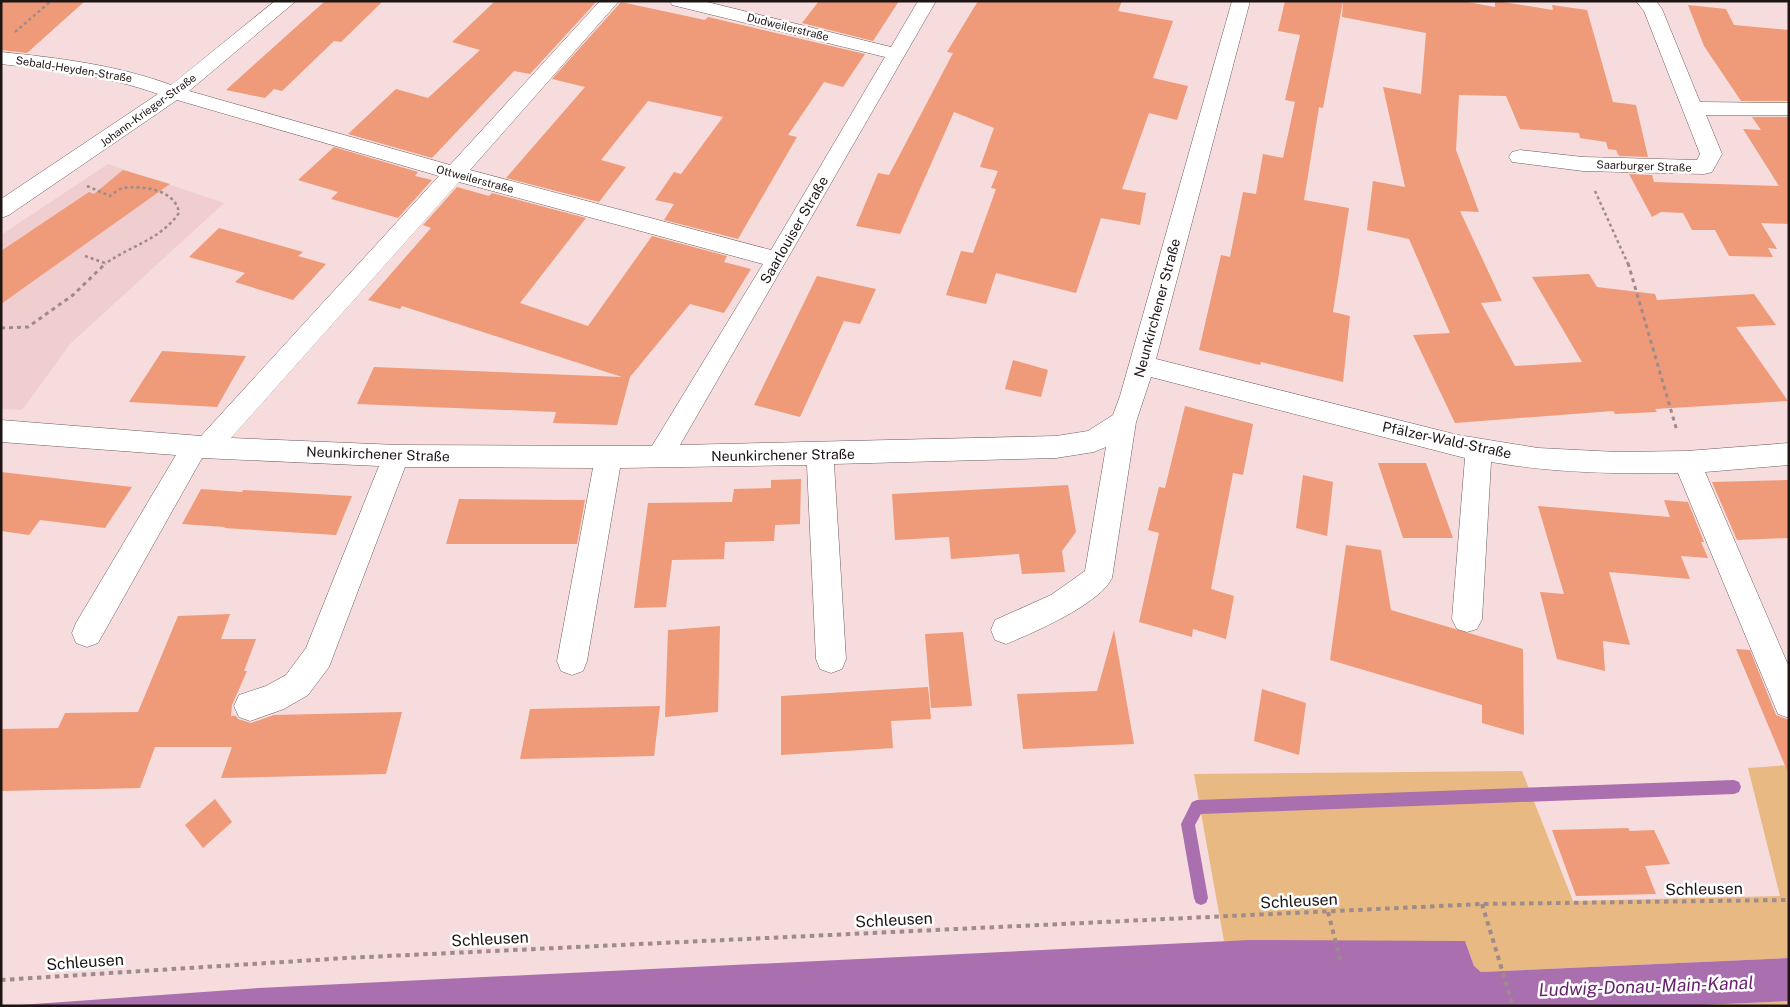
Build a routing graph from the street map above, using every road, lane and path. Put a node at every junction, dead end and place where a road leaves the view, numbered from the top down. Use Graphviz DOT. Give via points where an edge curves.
graph roads {
  1 [pos="51,1"];
  2 [pos="287,1"];
  3 [pos="610,1"];
  4 [pos="679,1"];
  5 [pos="927,1"];
  6 [pos="1241,1"];
  7 [pos="1645,1"];
  8 [pos="8,38"];
  9 [pos="897,54"];
  10 [pos="1,58"];
  11 [pos="174,93"];
  12 [pos="1693,108"];
  13 [pos="1789,109"];
  14 [pos="1520,157"];
  15 [pos="1582,164"];
  16 [pos="454,173"];
  17 [pos="80,183"];
  18 [pos="1,210"];
  19 [pos="85,256"];
  20 [pos="777,260"];
  21 [pos="106,263"];
  22 [pos="1,328"];
  23 [pos="1141,365"];
  24 [pos="1123,422"];
  25 [pos="1,431"];
  26 [pos="201,447"];
  27 [pos="1479,449"];
  28 [pos="820,454"];
  29 [pos="1789,454"];
  30 [pos="396,456"];
  31 [pos="608,457"];
  32 [pos="659,457"];
  33 [pos="1686,462"];
  34 [pos="1467,619"];
  35 [pos="1006,630"];
  36 [pos="87,633"];
  37 [pos="831,659"];
  38 [pos="572,661"];
  39 [pos="1789,703"];
  40 [pos="250,706"];
  41 [pos="1789,900"];
  42 [pos="1482,904"];
  43 [pos="1328,912"];
  44 [pos="1341,963"];
  45 [pos="1,980"];
  46 [pos="1513,1006"];
  1 -- 8 [label="path"];
  2 -- 11 [label="street, Johann-Krieger-Straße"];
  3 -- 16 [label="street"];
  4 -- 9 [label="street, Dudweilerstraße"];
  5 -- 9 [label="street, Saarlouiser Straße"];
  6 -- 23 [label="street, Neunkirchener Straße"];
  7 -- 12 [label="street, Saarburger Straße" via="1653,9"];
  9 -- 20 [label="street, Saarlouiser Straße"];
  10 -- 11 [label="street, Sebald-Heyden-Straße" via="133,78"];
  11 -- 16 [label="street, Ottweilerstraße"];
  11 -- 18 [label="street, Johann-Krieger-Straße"];
  12 -- 13 [label="street"];
  12 -- 15 [label="street, Saarburger Straße" via="1711,154 1704,167"];
  14 -- 15 [label="street, Saarburger Straße"];
  15 -- 33 [label="path" via="1627,260"];
  16 -- 20 [label="street, Ottweilerstraße"];
  16 -- 26 [label="street"];
  17 -- 21 [label="path" via="110,196 122,188 156,190 167,194 178,206 179,213 169,227"];
  19 -- 21 [label="path"];
  20 -- 32 [label="street, Saarlouiser Straße"];
  21 -- 22 [label="path" via="74,295 28,327"];
  23 -- 24 [label="street, Neunkirchener Straße"];
  23 -- 27 [label="street, Pfälzer-Wald-Straße"];
  24 -- 28 [label="street, Neunkirchener Straße" via="1094,441 1056,447"];
  24 -- 35 [label="street" via="1098,578 1061,604"];
  25 -- 26 [label="street, Neunkirchener Straße"];
  26 -- 30 [label="street, Neunkirchener Straße"];
  26 -- 36 [label="street"];
  27 -- 33 [label="street, Pfälzer-Wald-Straße" via="1538,459 1617,464"];
  27 -- 34 [label="street"];
  28 -- 32 [label="street, Neunkirchener Straße"];
  28 -- 37 [label="street"];
  29 -- 33 [label="street, Pfälzer-Wald-Straße"];
  30 -- 31 [label="street, Neunkirchener Straße"];
  30 -- 40 [label="street" via="318,656 298,685 273,699"];
  31 -- 32 [label="street, Neunkirchener Straße"];
  31 -- 38 [label="street"];
  33 -- 39 [label="street"];
  41 -- 42 [label="path, Schleusen"];
  42 -- 43 [label="path, Schleusen"];
  42 -- 46 [label="path"];
  43 -- 44 [label="path"];
  43 -- 45 [label="path, Schleusen" via="346,958"];
}
